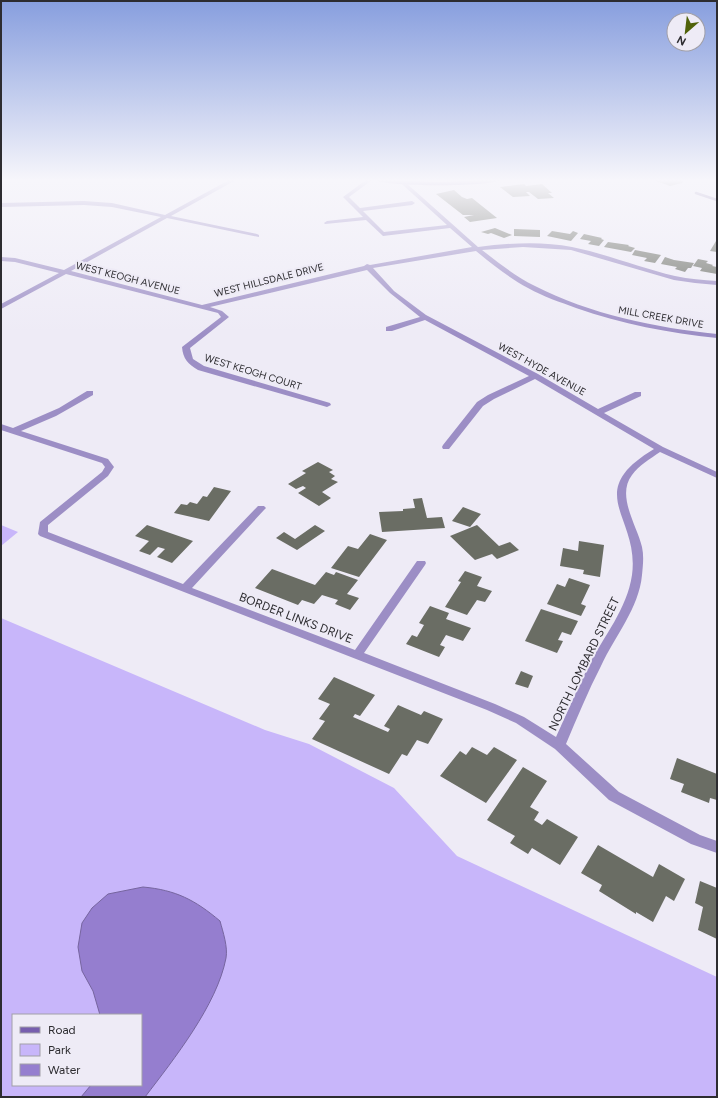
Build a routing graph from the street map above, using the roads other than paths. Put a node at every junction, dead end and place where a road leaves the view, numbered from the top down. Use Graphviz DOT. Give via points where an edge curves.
graph roads {
  1 [pos="139,231"];
  2 [pos="235,231"];
  3 [pos="380,231"];
  4 [pos="407,231"];
  5 [pos="459,231"];
  6 [pos="257,236"];
  7 [pos="478,248"];
  8 [pos="1,259"];
  9 [pos="367,266"];
  10 [pos="65,272"];
  11 [pos="717,283"];
  12 [pos="203,306"];
  13 [pos="1,307"];
  14 [pos="426,317"];
  15 [pos="388,329"];
  16 [pos="717,336"];
  17 [pos="535,376"];
  18 [pos="90,393"];
  19 [pos="638,394"];
  20 [pos="327,405"];
  21 [pos="598,412"];
  22 [pos="1,427"];
  23 [pos="13,431"];
  24 [pos="446,447"];
  25 [pos="660,449"];
  26 [pos="717,475"];
  27 [pos="261,508"];
  28 [pos="421,563"];
  29 [pos="185,589"];
  30 [pos="357,655"];
  31 [pos="559,745"];
  32 [pos="717,847"];
  1 -- 10 [label="street"];
  2 -- 6 [label="street"];
  3 -- 4 [label="street" via="383,234"];
  5 -- 7 [label="street, MILL CREEK DRIVE"];
  7 -- 9 [label="street, WEST HILLSDALE DRIVE"];
  7 -- 11 [label="street, WEST HILLSDALE DRIVE" via="509,245 552,246 601,255 657,274"];
  7 -- 16 [label="street, MILL CREEK DRIVE" via="520,281 597,314 636,324"];
  8 -- 10 [label="street, WEST KEOGH AVENUE"];
  9 -- 12 [label="street, WEST HILLSDALE DRIVE"];
  9 -- 14 [label="street, WEST HYDE AVENUE" via="392,292"];
  10 -- 12 [label="street, WEST KEOGH AVENUE"];
  10 -- 13 [label="street"];
  12 -- 20 [label="street, WEST KEOGH COURT" via="220,312 225,317 186,347 186,354 191,363"];
  14 -- 15 [label="street"];
  14 -- 17 [label="street, WEST HYDE AVENUE"];
  17 -- 21 [label="street, WEST HYDE AVENUE"];
  17 -- 24 [label="street" via="480,404"];
  18 -- 23 [label="street" via="53,414"];
  19 -- 21 [label="street"];
  21 -- 25 [label="street, WEST HYDE AVENUE"];
  22 -- 23 [label="street, BORDER LINKS DRIVE"];
  23 -- 29 [label="street, BORDER LINKS DRIVE" via="105,462 110,467 105,474 42,524 43,534"];
  25 -- 26 [label="street, WEST HYDE AVENUE"];
  25 -- 31 [label="street, NORTH LOMBARD STREET" via="629,470 621,488 622,506 635,539 638,561 635,586 624,616 595,665"];
  27 -- 29 [label="street"];
  28 -- 30 [label="street"];
  29 -- 30 [label="street, BORDER LINKS DRIVE"];
  30 -- 31 [label="street, BORDER LINKS DRIVE" via="491,707 520,720"];
  31 -- 32 [label="street, BORDER LINKS DRIVE" via="614,796 696,840"];
}
